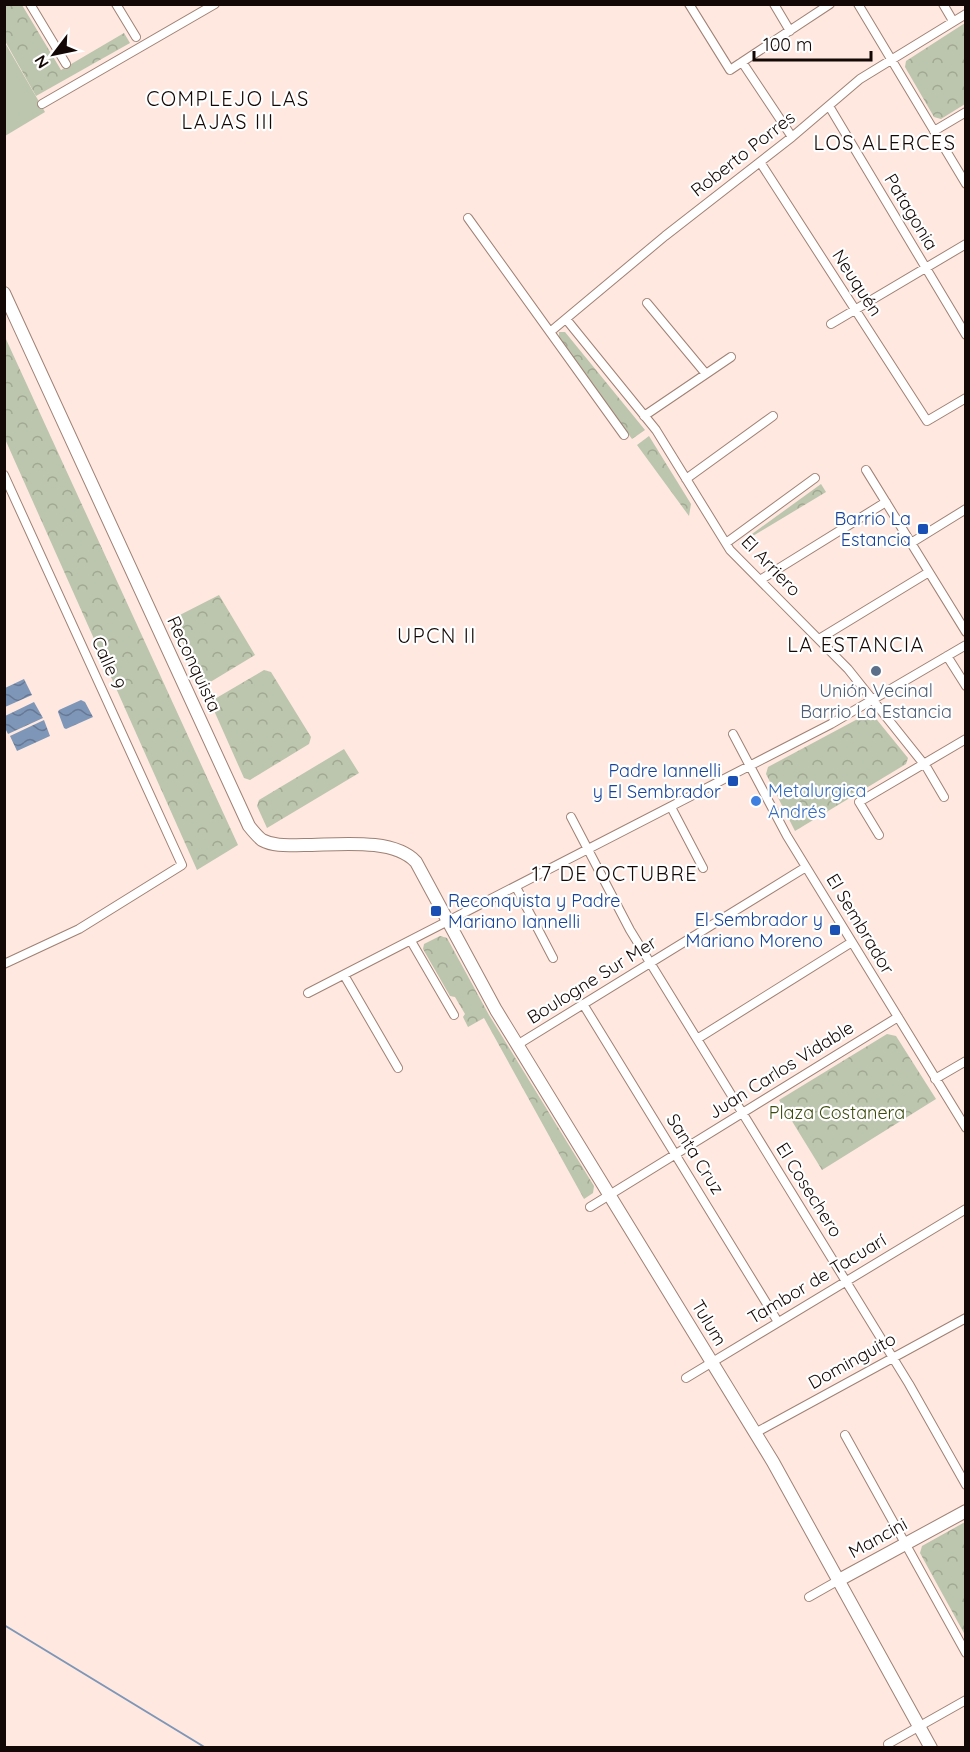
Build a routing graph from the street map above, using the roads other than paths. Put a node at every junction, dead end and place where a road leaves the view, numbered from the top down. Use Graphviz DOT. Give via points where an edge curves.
graph roads {
  1 [pos="30,4"];
  2 [pos="116,4"];
  3 [pos="215,4"];
  4 [pos="689,4"];
  5 [pos="774,4"];
  6 [pos="830,4"];
  7 [pos="858,4"];
  8 [pos="943,4"];
  9 [pos="966,14"];
  10 [pos="953,21"];
  11 [pos="790,31"];
  12 [pos="136,37"];
  13 [pos="891,60"];
  14 [pos="742,62"];
  15 [pos="66,64"];
  16 [pos="42,104"];
  17 [pos="829,106"];
  18 [pos="966,112"];
  19 [pos="934,131"];
  20 [pos="792,137"];
  21 [pos="760,162"];
  22 [pos="966,184"];
  23 [pos="468,218"];
  24 [pos="966,244"];
  25 [pos="925,268"];
  26 [pos="4,293"];
  27 [pos="647,303"];
  28 [pos="855,310"];
  29 [pos="566,319"];
  30 [pos="831,324"];
  31 [pos="550,332"];
  32 [pos="966,335"];
  33 [pos="731,357"];
  34 [pos="706,374"];
  35 [pos="966,398"];
  36 [pos="645,416"];
  37 [pos="773,416"];
  38 [pos="624,435"];
  39 [pos="866,470"];
  40 [pos="4,475"];
  41 [pos="815,478"];
  42 [pos="687,479"];
  43 [pos="886,502"];
  44 [pos="966,509"];
  45 [pos="726,543"];
  46 [pos="911,543"];
  47 [pos="929,572"];
  48 [pos="760,580"];
  49 [pos="966,632"];
  50 [pos="819,639"];
  51 [pos="966,645"];
  52 [pos="947,656"];
  53 [pos="966,686"];
  54 [pos="873,700"];
  55 [pos="733,734"];
  56 [pos="966,739"];
  57 [pos="923,764"];
  58 [pos="750,766"];
  59 [pos="944,796"];
  60 [pos="671,807"];
  61 [pos="571,818"];
  62 [pos="879,835"];
  63 [pos="588,850"];
  64 [pos="806,867"];
  65 [pos="703,868"];
  66 [pos="516,887"];
  67 [pos="449,922"];
  68 [pos="411,941"];
  69 [pos="852,942"];
  70 [pos="553,958"];
  71 [pos="650,963"];
  72 [pos="4,964"];
  73 [pos="344,975"];
  74 [pos="308,993"];
  75 [pos="583,1004"];
  76 [pos="454,1015"];
  77 [pos="898,1017"];
  78 [pos="697,1039"];
  79 [pos="517,1045"];
  80 [pos="966,1061"];
  81 [pos="398,1068"];
  82 [pos="935,1078"];
  83 [pos="742,1113"];
  84 [pos="966,1128"];
  85 [pos="676,1154"];
  86 [pos="609,1195"];
  87 [pos="590,1207"];
  88 [pos="966,1209"];
  89 [pos="846,1281"];
  90 [pos="966,1318"];
  91 [pos="778,1322"];
  92 [pos="893,1358"];
  93 [pos="712,1362"];
  94 [pos="686,1378"];
  95 [pos="755,1433"];
  96 [pos="845,1435"];
  97 [pos="966,1485"];
  98 [pos="966,1511"];
  99 [pos="905,1544"];
  100 [pos="838,1581"];
  101 [pos="809,1597"];
  102 [pos="966,1653"];
  103 [pos="966,1700"];
  104 [pos="920,1726"];
  105 [pos="888,1744"];
  106 [pos="931,1748"];
  1 -- 15 [label="street"];
  2 -- 12 [label="street"];
  3 -- 16 [label="street"];
  4 -- 14 [label="street" via="730,70"];
  5 -- 11 [label="street"];
  6 -- 11 [label="street"];
  7 -- 13 [label="street"];
  8 -- 10 [label="street"];
  9 -- 10 [label="street, Roberto Porres"];
  10 -- 13 [label="street, Roberto Porres"];
  11 -- 14 [label="street"];
  13 -- 17 [label="street, Roberto Porres" via="860,79"];
  13 -- 19 [label="street"];
  14 -- 20 [label="street"];
  17 -- 20 [label="street, Roberto Porres"];
  17 -- 25 [label="street, Patagonia"];
  18 -- 19 [label="street"];
  19 -- 22 [label="street"];
  20 -- 21 [label="street, Roberto Porres"];
  21 -- 28 [label="street, Neuquén"];
  21 -- 29 [label="street, Roberto Porres"];
  23 -- 31 [label="street"];
  24 -- 25 [label="street"];
  25 -- 28 [label="street"];
  25 -- 32 [label="street, Patagonia"];
  26 -- 67 [label="street, Reconquista" via="249,826 262,839 278,844 370,845 403,851 420,868"];
  27 -- 34 [label="street"];
  28 -- 30 [label="street"];
  28 -- 35 [label="street, Neuquén" via="927,422"];
  29 -- 31 [label="street, Roberto Porres"];
  29 -- 36 [label="street, El Arriero"];
  31 -- 38 [label="street"];
  33 -- 34 [label="street"];
  34 -- 36 [label="street"];
  36 -- 42 [label="street, El Arriero"];
  37 -- 42 [label="street"];
  39 -- 43 [label="street"];
  40 -- 72 [label="street, Calle 9" via="182,865 79,929"];
  41 -- 45 [label="street"];
  42 -- 45 [label="street, El Arriero"];
  43 -- 46 [label="street"];
  43 -- 48 [label="street"];
  44 -- 46 [label="street"];
  45 -- 48 [label="street, El Arriero"];
  46 -- 47 [label="street"];
  47 -- 49 [label="street"];
  47 -- 50 [label="street"];
  48 -- 50 [label="street, El Arriero"];
  50 -- 54 [label="street, El Arriero"];
  51 -- 52 [label="street"];
  52 -- 53 [label="street"];
  52 -- 54 [label="street"];
  54 -- 57 [label="street, El Arriero"];
  54 -- 58 [label="street"];
  55 -- 58 [label="street, El Sembrador"];
  56 -- 57 [label="street"];
  57 -- 59 [label="street, El Arriero"];
  57 -- 62 [label="street" via="859,802"];
  58 -- 60 [label="street"];
  58 -- 64 [label="street, El Sembrador"];
  60 -- 63 [label="street"];
  60 -- 65 [label="street"];
  61 -- 63 [label="street, El Cosechero"];
  63 -- 66 [label="street"];
  63 -- 71 [label="street, El Cosechero"];
  64 -- 69 [label="street, El Sembrador"];
  64 -- 71 [label="street, Boulogne Sur Mer"];
  66 -- 67 [label="street"];
  66 -- 70 [label="street"];
  67 -- 68 [label="street"];
  67 -- 79 [label="street, Tulum"];
  68 -- 73 [label="street"];
  68 -- 76 [label="street"];
  69 -- 77 [label="street, El Sembrador"];
  69 -- 78 [label="street"];
  71 -- 75 [label="street, Boulogne Sur Mer"];
  71 -- 78 [label="street, El Cosechero"];
  73 -- 74 [label="street"];
  73 -- 81 [label="street"];
  75 -- 79 [label="street, Boulogne Sur Mer"];
  75 -- 85 [label="street, Santa Cruz"];
  77 -- 82 [label="street, El Sembrador"];
  77 -- 83 [label="street, Juan Carlos Vidable"];
  78 -- 83 [label="street, El Cosechero"];
  79 -- 86 [label="street, Tulum"];
  80 -- 82 [label="street"];
  82 -- 84 [label="street, El Sembrador"];
  83 -- 85 [label="street, Juan Carlos Vidable"];
  83 -- 89 [label="street, El Cosechero"];
  85 -- 86 [label="street, Juan Carlos Vidable"];
  85 -- 91 [label="street, Santa Cruz"];
  86 -- 87 [label="street, Juan Carlos Vidable"];
  86 -- 93 [label="street, Tulum"];
  88 -- 89 [label="street, Tambor de Tacuarí"];
  89 -- 91 [label="street, Tambor de Tacuarí"];
  89 -- 92 [label="street, El Cosechero"];
  90 -- 92 [label="street, Dominguito"];
  91 -- 93 [label="street, Tambor de Tacuarí"];
  92 -- 95 [label="street, Dominguito"];
  92 -- 97 [label="street, El Cosechero"];
  93 -- 94 [label="street, Tambor de Tacuarí"];
  93 -- 95 [label="street, Tulum"];
  95 -- 100 [label="street, Tulum"];
  96 -- 99 [label="street"];
  98 -- 99 [label="street, Mancini"];
  99 -- 100 [label="street, Mancini"];
  99 -- 102 [label="street"];
  100 -- 101 [label="street, Mancini"];
  100 -- 104 [label="street, Tulum"];
  103 -- 104 [label="street"];
  104 -- 105 [label="street"];
  104 -- 106 [label="street, Tulum"];
}
